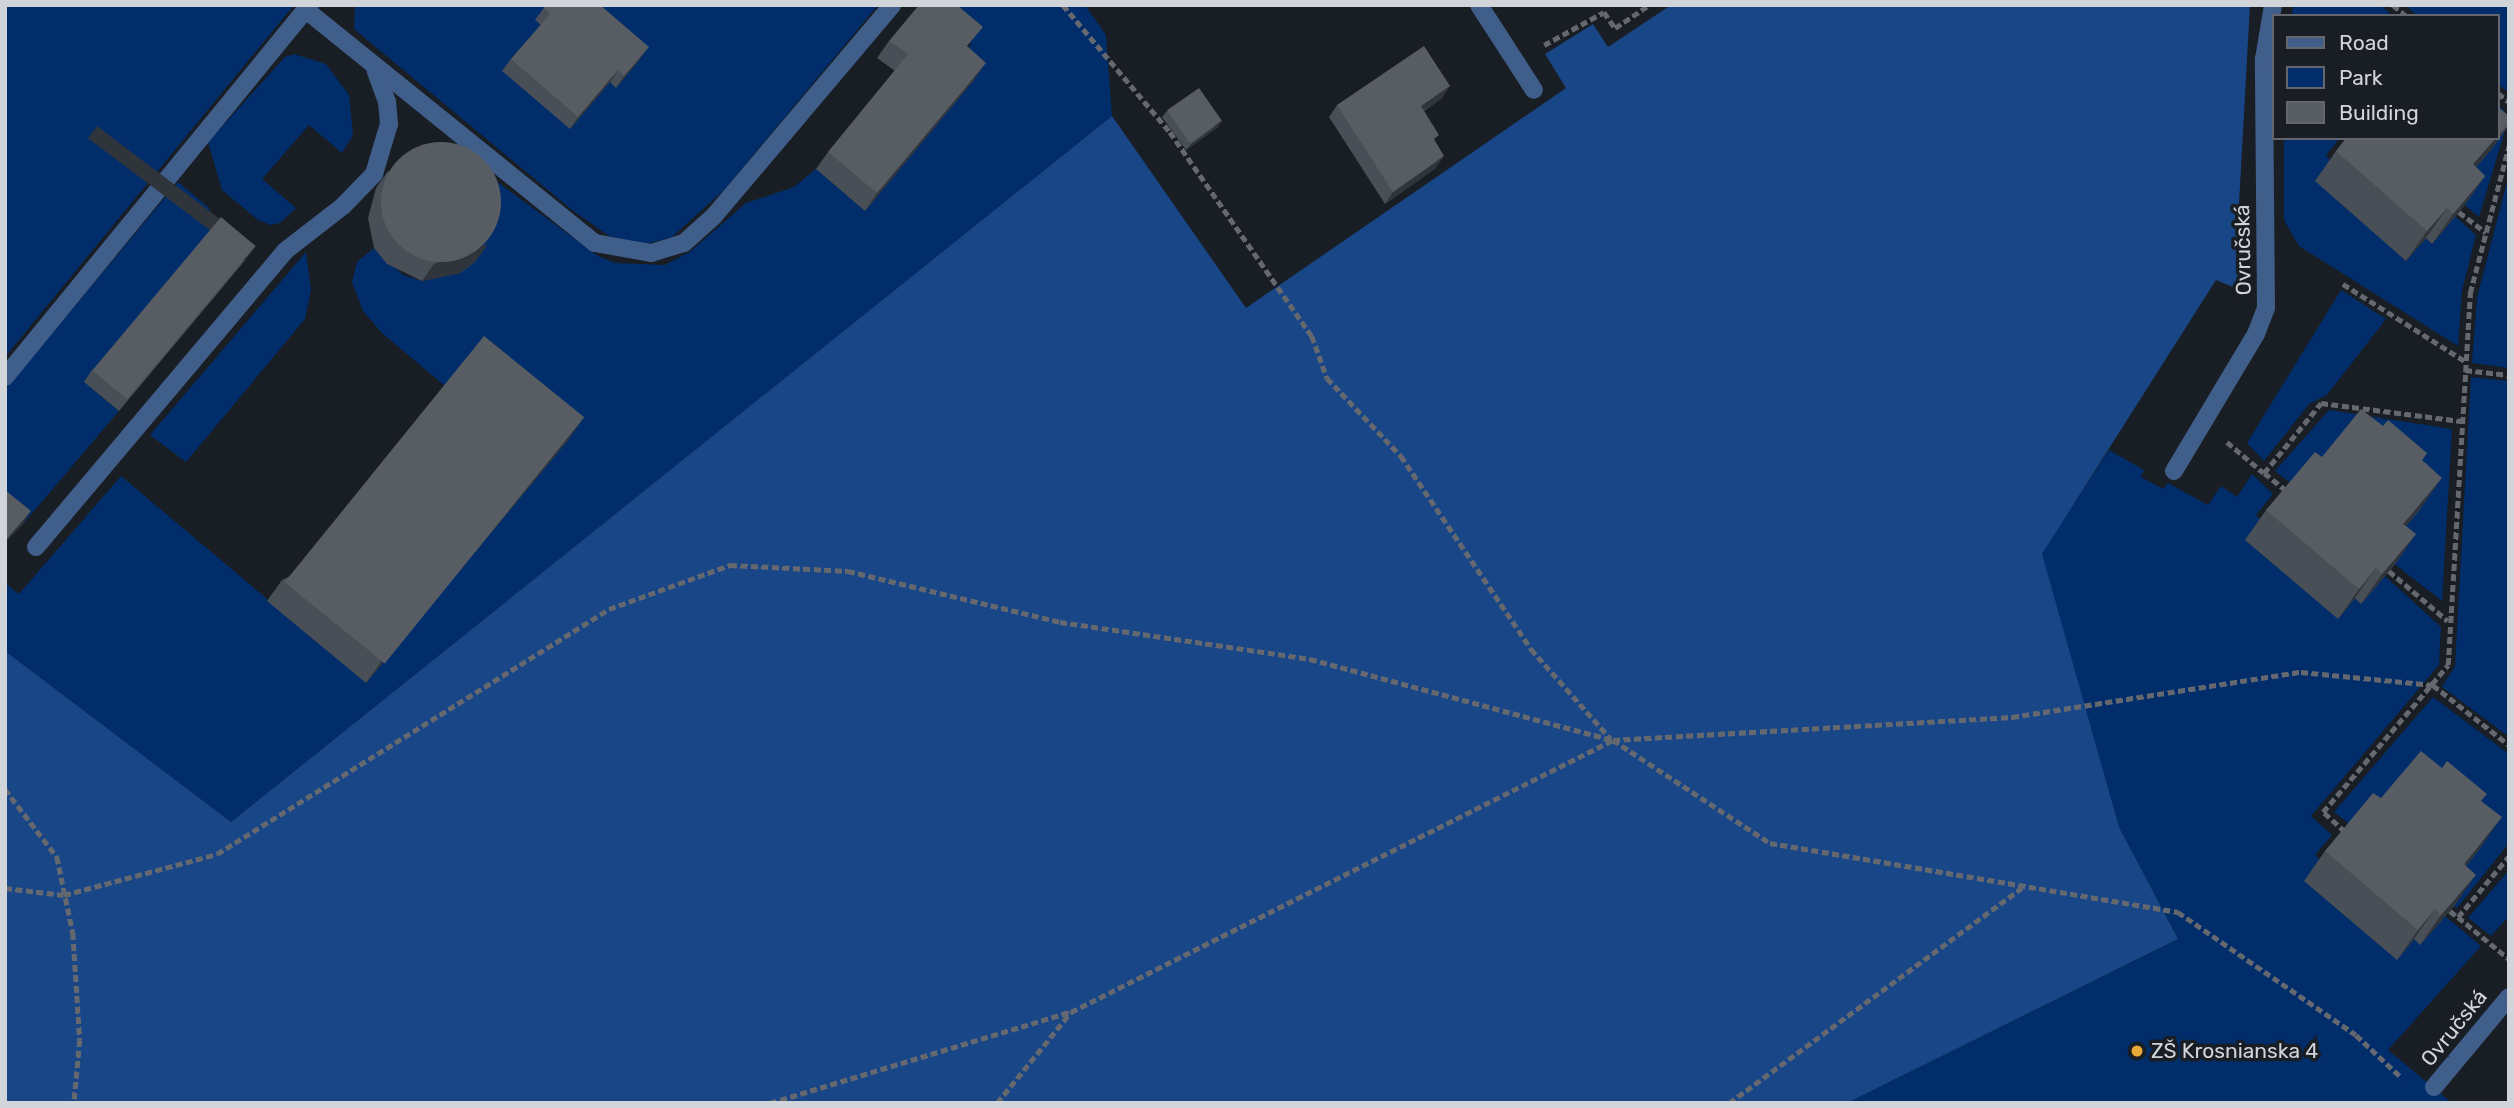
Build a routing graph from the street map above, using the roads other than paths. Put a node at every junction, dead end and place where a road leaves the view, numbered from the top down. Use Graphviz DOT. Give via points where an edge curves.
graph roads {
  1 [pos="892,5"];
  2 [pos="1479,5"];
  3 [pos="2273,5"];
  4 [pos="308,8"];
  5 [pos="376,71"];
  6 [pos="1534,90"];
  7 [pos="5,377"];
  8 [pos="2174,471"];
  9 [pos="36,547"];
  10 [pos="2509,997"];
  11 [pos="2434,1087"];
  1 -- 5 [label="street" via="714,216 684,243 651,253 595,243"];
  2 -- 6 [label="street"];
  3 -- 8 [label="street, Ovručská" via="2264,59 2266,308 2256,334"];
  4 -- 5 [label="street"];
  4 -- 7 [label="street"];
  5 -- 9 [label="street" via="389,124 374,174 343,206 285,251"];
  10 -- 11 [label="street, Ovručská"];
}
